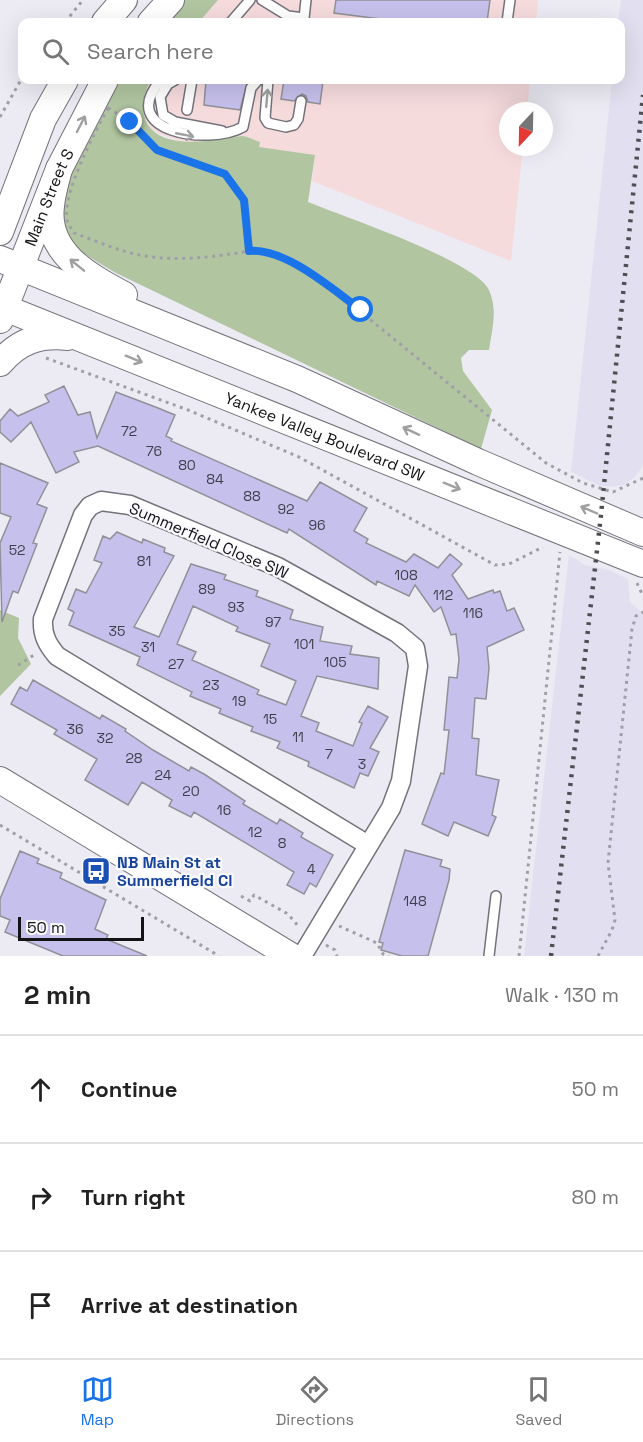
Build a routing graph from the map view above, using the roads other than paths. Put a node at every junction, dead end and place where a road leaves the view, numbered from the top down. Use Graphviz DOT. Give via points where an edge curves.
graph roads {
  1 [pos="124,0"];
  2 [pos="171,0"];
  3 [pos="250,0"];
  4 [pos="262,0"];
  5 [pos="306,0"];
  6 [pos="510,0"];
  7 [pos="108,18"];
  8 [pos="155,18"];
  9 [pos="234,18"];
  10 [pos="286,18"];
  11 [pos="307,18"];
  12 [pos="508,18"];
  13 [pos="63,84"];
  14 [pos="103,84"];
  15 [pos="159,84"];
  16 [pos="168,84"];
  17 [pos="191,84"];
  18 [pos="254,84"];
  19 [pos="268,84"];
  20 [pos="301,102"];
  21 [pos="188,110"];
  22 [pos="43,119"];
  23 [pos="224,132"];
  24 [pos="59,169"];
  25 [pos="0,185"];
  26 [pos="0,232"];
  27 [pos="10,263"];
  28 [pos="2,311"];
  29 [pos="80,338"];
  30 [pos="0,363"];
  31 [pos="297,379"];
  32 [pos="643,533"];
  33 [pos="643,564"];
  34 [pos="0,780"];
  35 [pos="368,845"];
  36 [pos="496,896"];
  37 [pos="291,956"];
  38 [pos="302,956"];
  39 [pos="489,956"];
  1 -- 7 [label="main road"];
  2 -- 8 [label="main road"];
  3 -- 9 [label="lane"];
  4 -- 10 [label="lane"];
  5 -- 11 [label="lane"];
  6 -- 12 [label="lane"];
  13 -- 22 [label="main road, Main Street S"];
  24 -- 14 [label="main road, Main Street S, one-way"];
  15 -- 23 [label="lane, one-way" via="150,100 150,112 158,124 194,137"];
  16 -- 23 [label="lane" via="160,97 163,115 176,122"];
  17 -- 21 [label="lane"];
  18 -- 23 [label="lane" via="243,127"];
  20 -- 19 [label="lane, one-way" via="294,125 286,128 268,123"];
  22 -- 25 [label="main road"];
  22 -- 26 [label="main road, Main Street S"];
  24 -- 27 [label="main road, Main Street S"];
  31 -- 24 [label="main road, one-way" via="108,287 74,264 58,245 51,223"];
  27 -- 28 [label="main road, Main Street S"];
  27 -- 31 [label="main road"];
  28 -- 29 [label="main road, Yankee Valley Boulevard SW"];
  29 -- 30 [label="main road" via="52,335 28,340"];
  29 -- 33 [label="main road, Yankee Valley Boulevard SW, one-way"];
  32 -- 31 [label="main road, one-way"];
  34 -- 37 [label="main road"];
  35 -- 35 [label="street, Summerfield Close SW" via="57,656 48,646 42,632 43,619 83,515 90,506 101,501 130,505 238,549 397,633 416,648 418,666 401,781 391,808"];
  35 -- 38 [label="street, Summerfield Close SW"];
  36 -- 39 [label="lane"];
}
